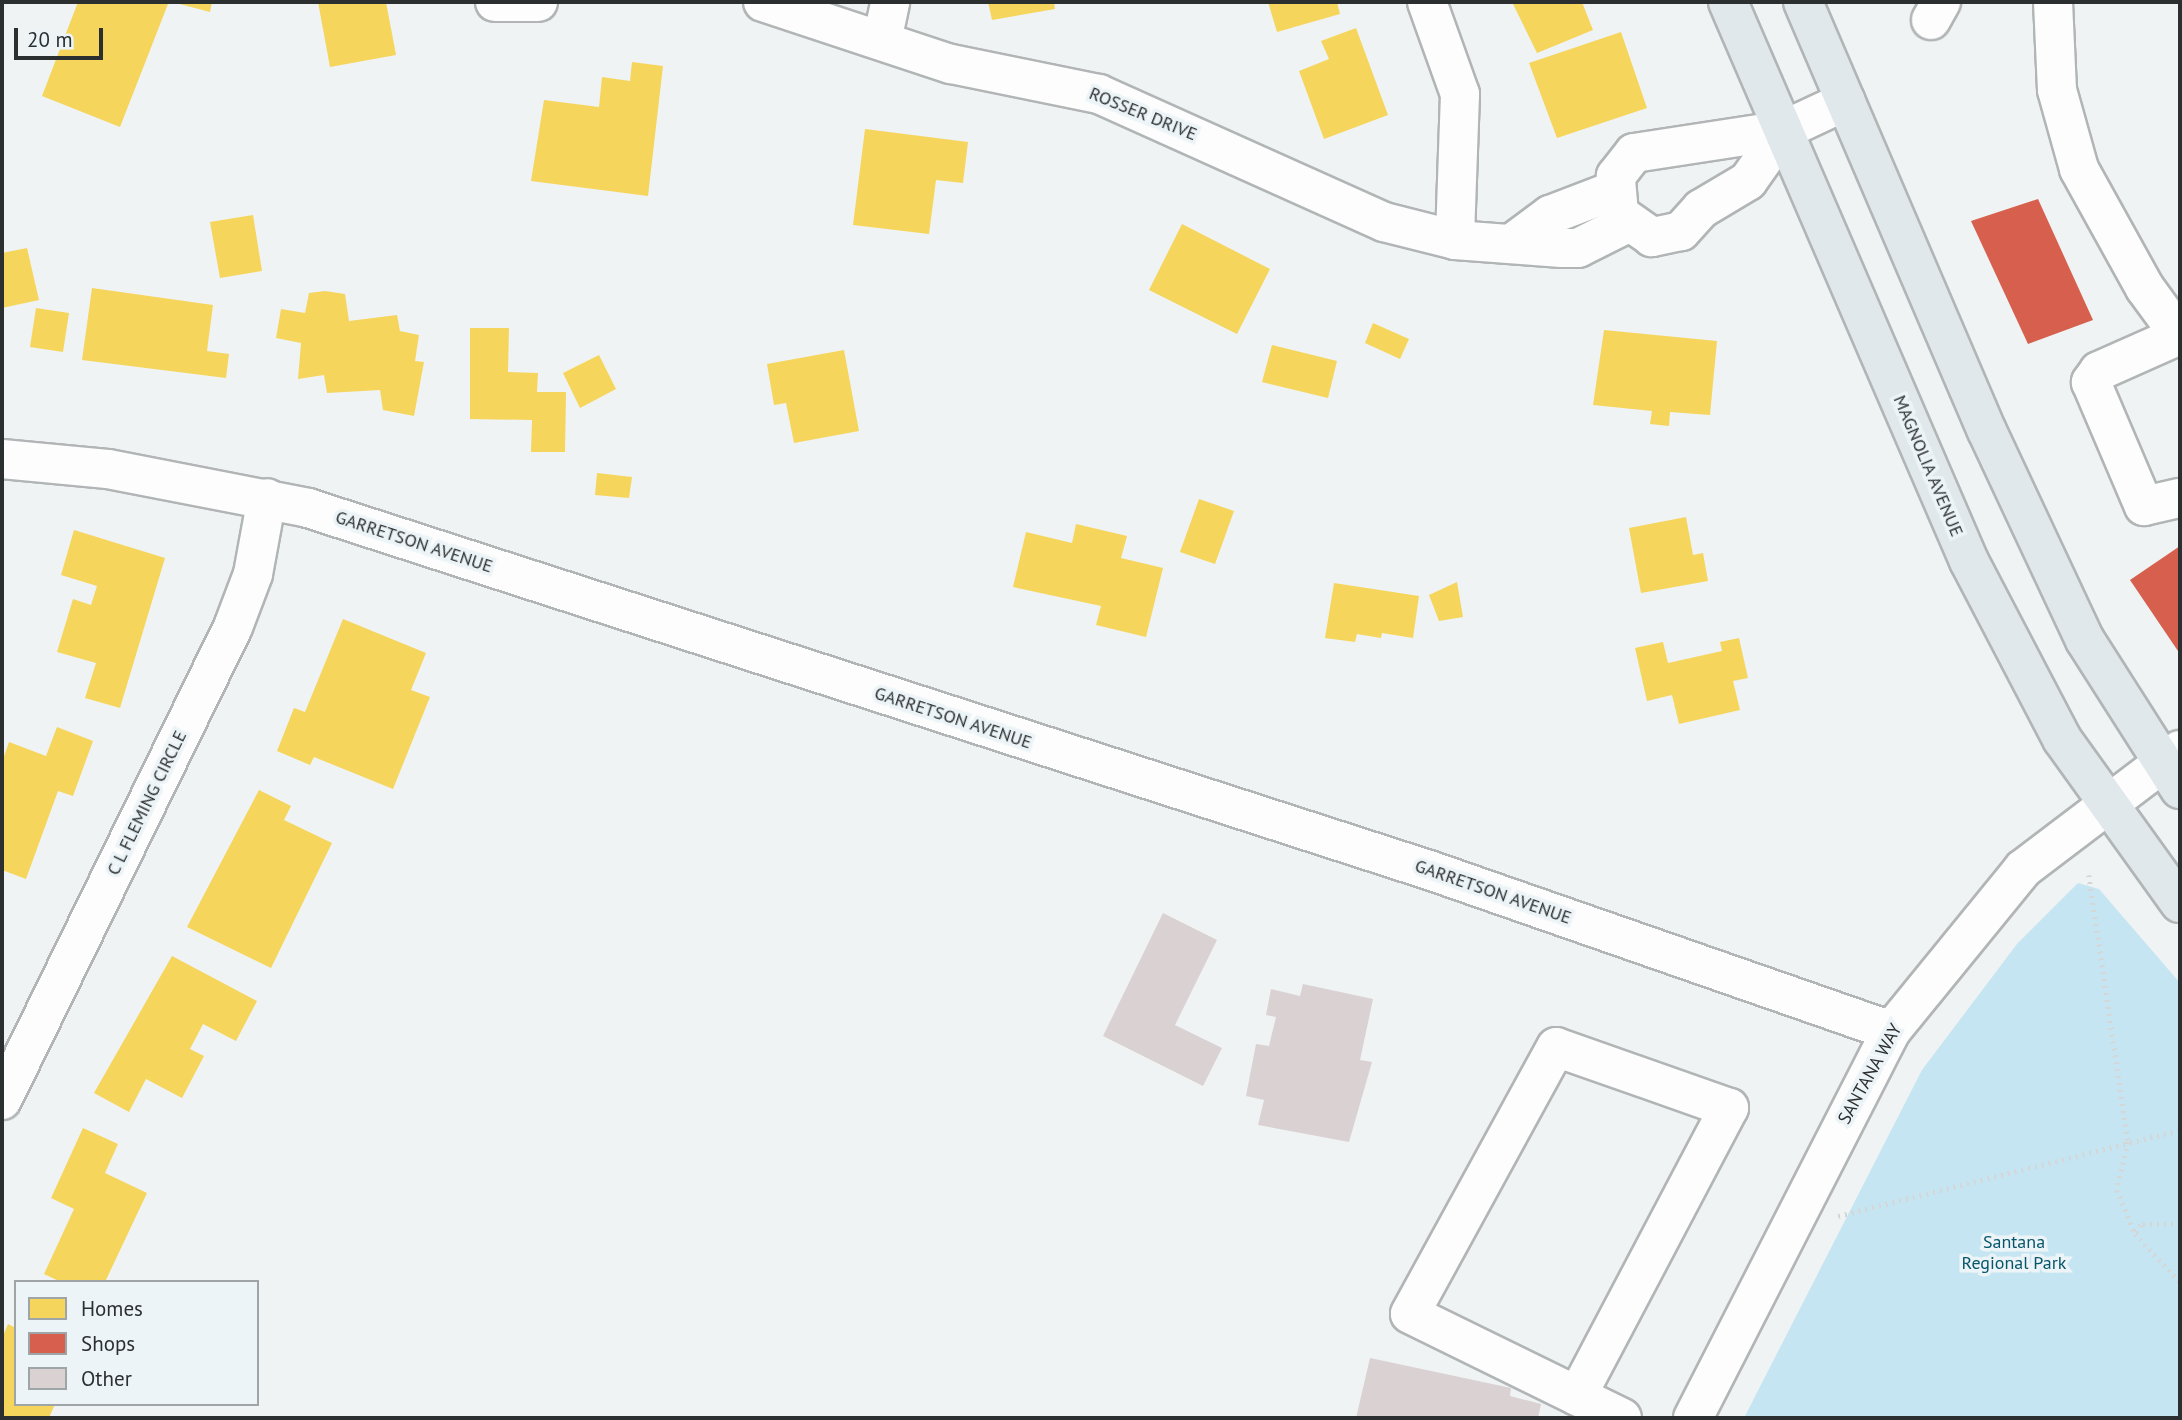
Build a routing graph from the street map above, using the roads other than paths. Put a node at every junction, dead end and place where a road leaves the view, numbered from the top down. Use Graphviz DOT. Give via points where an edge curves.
graph roads {
  1 [pos="538,2"];
  2 [pos="763,2"];
  3 [pos="890,2"];
  4 [pos="1427,2"];
  5 [pos="1728,2"];
  6 [pos="1803,2"];
  7 [pos="2053,2"];
  8 [pos="497,3"];
  9 [pos="882,41"];
  10 [pos="1846,101"];
  11 [pos="1784,130"];
  12 [pos="1619,207"];
  13 [pos="1455,240"];
  14 [pos="2180,336"];
  15 [pos="2,458"];
  16 [pos="267,498"];
  17 [pos="2180,498"];
  18 [pos="2173,768"];
  19 [pos="2107,802"];
  20 [pos="2180,903"];
  21 [pos="1891,1031"];
  22 [pos="2,1100"];
  23 [pos="1577,1396"];
  24 [pos="1622,1418"];
  25 [pos="1693,1418"];
  1 -- 8 [label="street"];
  2 -- 9 [label="street, ROSSER DRIVE"];
  3 -- 9 [label="street"];
  4 -- 13 [label="street" via="1460,94"];
  5 -- 11 [label="main road, MAGNOLIA AVENUE"];
  6 -- 10 [label="main road"];
  7 -- 14 [label="street" via="2057,90 2079,169 2144,288"];
  9 -- 13 [label="street, ROSSER DRIVE" via="951,64 1099,94 1384,222"];
  10 -- 11 [label="street"];
  10 -- 18 [label="main road" via="2085,640"];
  11 -- 12 [label="street" via="1727,135 1676,149 1647,147 1622,163"];
  11 -- 12 [label="street" via="1748,181 1701,209 1681,231 1652,237"];
  11 -- 19 [label="main road, MAGNOLIA AVENUE" via="1969,561 2063,738"];
  12 -- 13 [label="street, ROSSER DRIVE" via="1550,215 1515,241"];
  14 -- 17 [label="street" via="2099,371 2091,382 2144,506"];
  15 -- 16 [label="street, GARRETSON AVENUE" via="108,468"];
  16 -- 21 [label="street, GARRETSON AVENUE" via="1429,870"];
  16 -- 22 [label="street, C L FLEMING CIRCLE" via="253,575 233,627"];
  18 -- 19 [label="street, SANTANA WAY"];
  19 -- 20 [label="main road, MAGNOLIA AVENUE"];
  19 -- 21 [label="street, SANTANA WAY" via="2023,869"];
  21 -- 25 [label="street, SANTANA WAY"];
  23 -- 23 [label="street" via="1410,1314 1556,1046 1729,1108"];
  23 -- 24 [label="street"];
}
